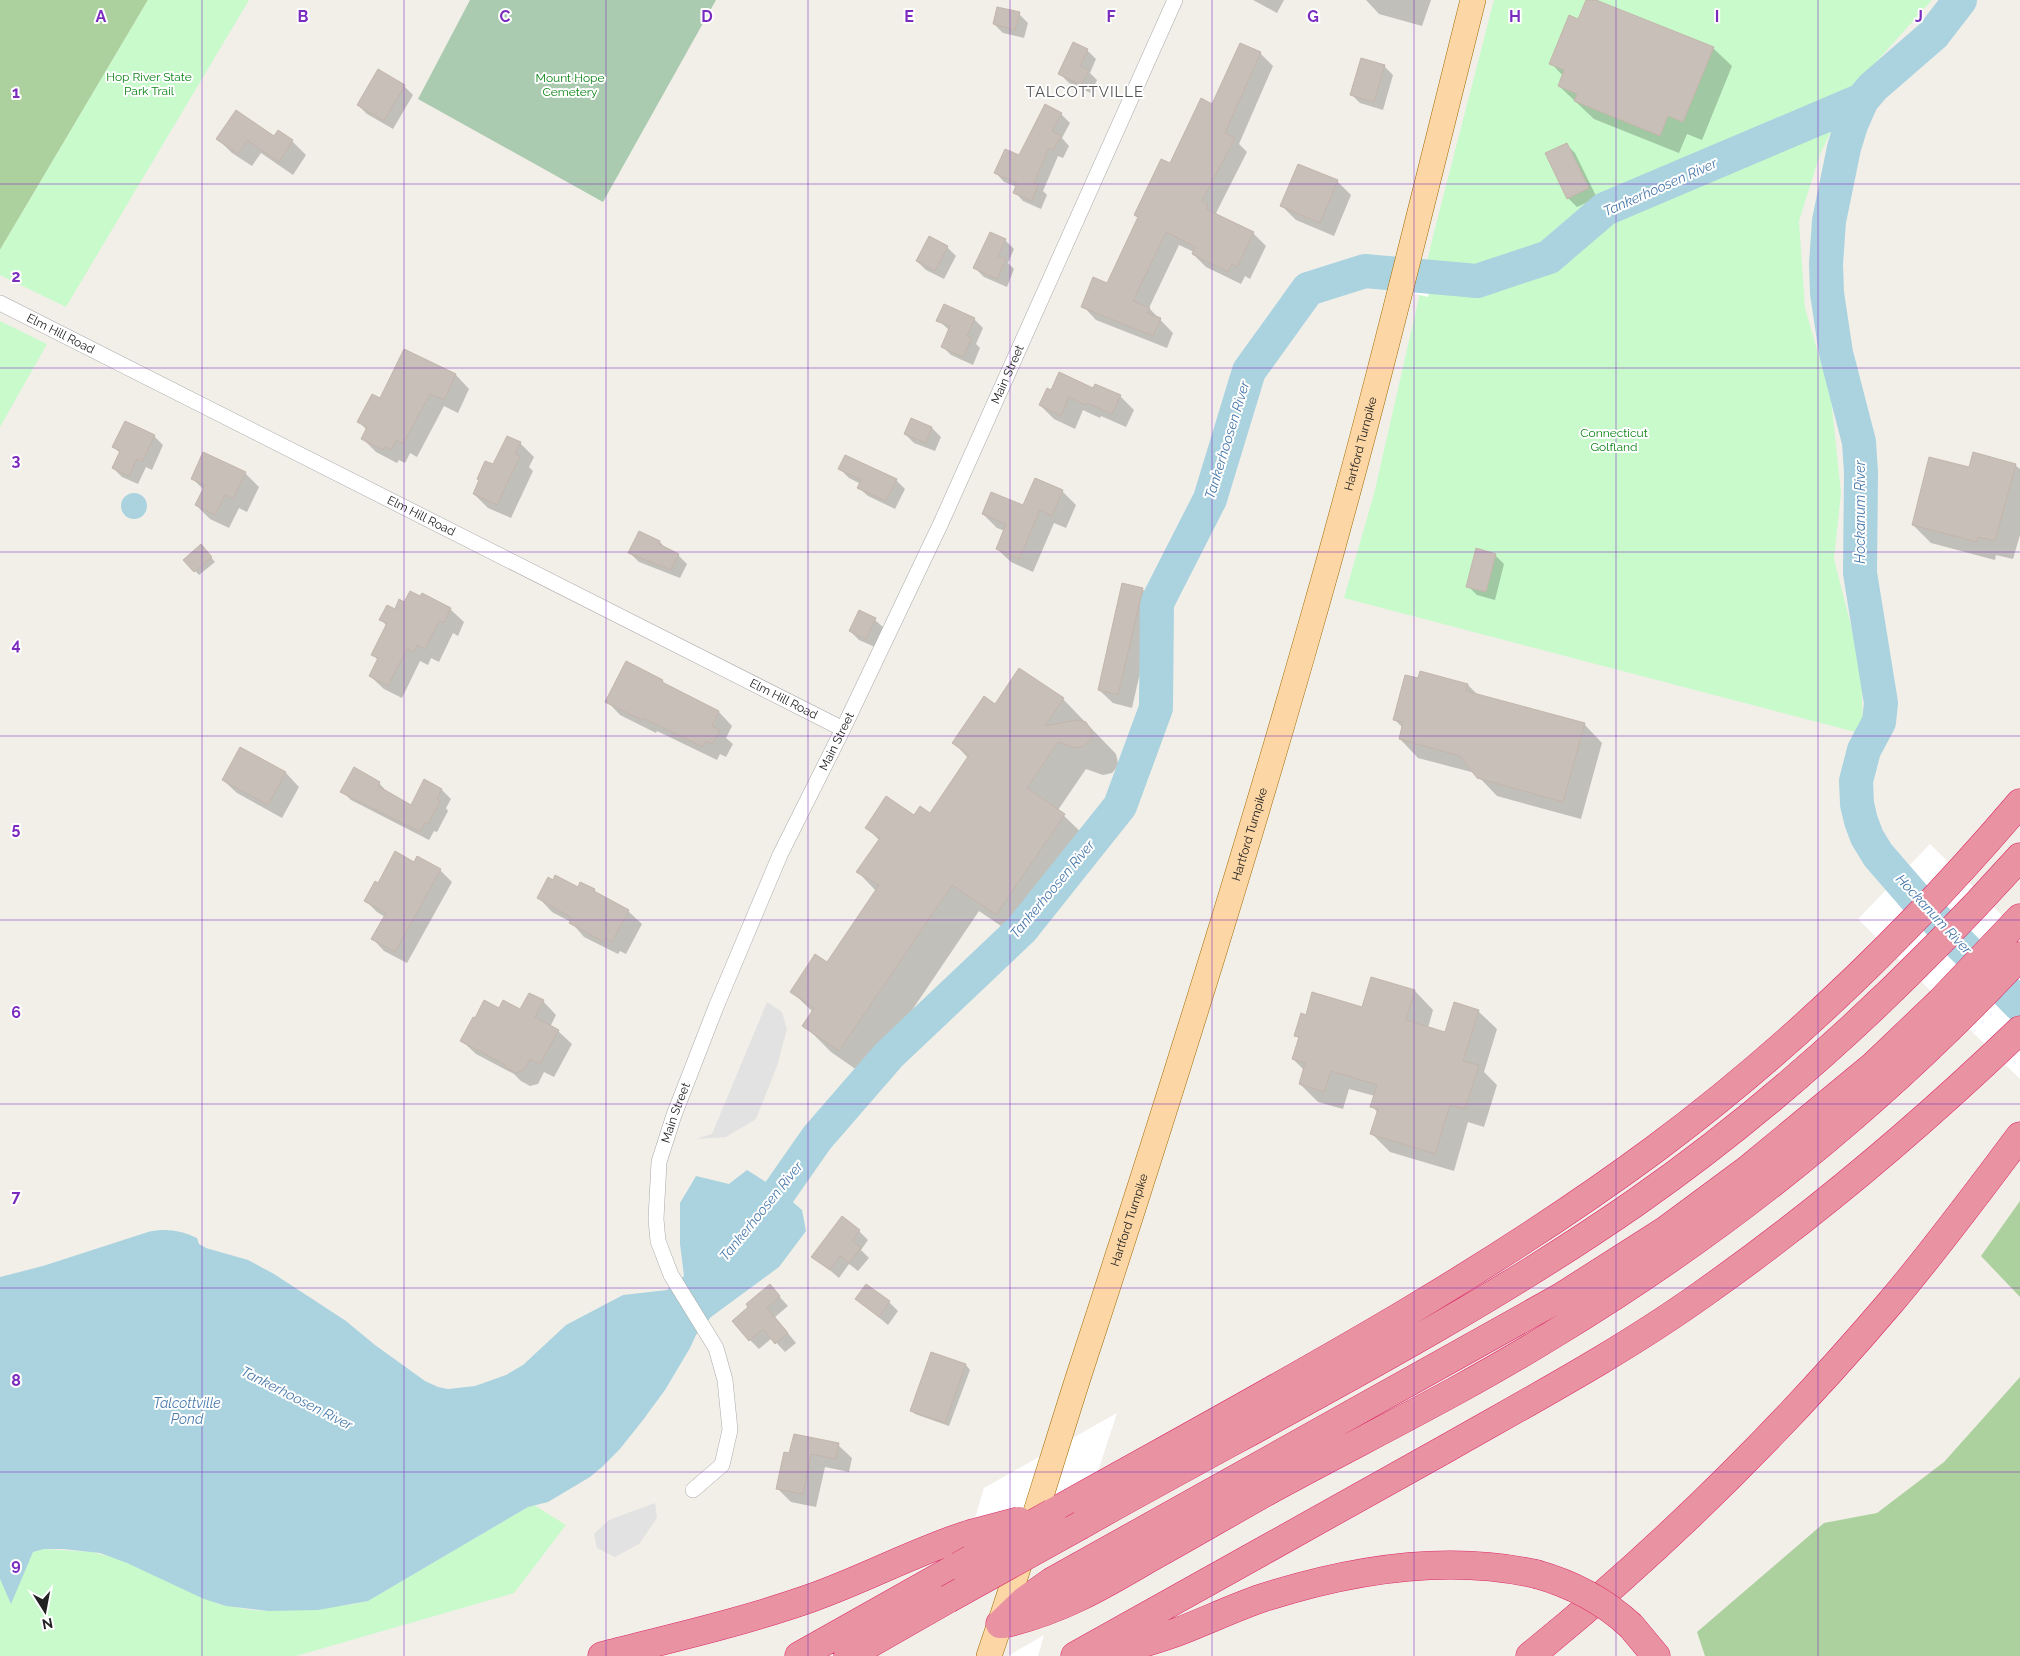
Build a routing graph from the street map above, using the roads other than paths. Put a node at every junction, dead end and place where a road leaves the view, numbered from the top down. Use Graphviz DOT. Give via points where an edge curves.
graph roads {
  1 [pos="1175,0"];
  2 [pos="1473,0"];
  3 [pos="0,302"];
  4 [pos="843,729"];
  5 [pos="2020,803"];
  6 [pos="2020,857"];
  7 [pos="2017,922"];
  8 [pos="2020,956"];
  9 [pos="1950,1010"];
  10 [pos="2020,1030"];
  11 [pos="2020,1136"];
  12 [pos="694,1490"];
  13 [pos="1052,1513"];
  14 [pos="1000,1624"];
  15 [pos="602,1656"];
  16 [pos="799,1656"];
  17 [pos="848,1656"];
  18 [pos="989,1656"];
  19 [pos="1074,1656"];
  20 [pos="1101,1656"];
  21 [pos="1530,1656"];
  22 [pos="1656,1656"];
  1 -- 4 [label="street, Main Street" via="941,523"];
  2 -- 14 [label="main road, Hartford Turnpike" via="1312,620 1227,913"];
  3 -- 4 [label="street, Elm Hill Road"];
  4 -- 12 [label="street, Main Street" via="780,855 716,1007 659,1162 658,1241 671,1275 716,1348 725,1380 730,1430 722,1465"];
  5 -- 13 [label="highway" via="1886,947 1810,1021 1738,1084 1617,1176 1431,1299"];
  6 -- 17 [label="highway, bridge" via="1912,972 1848,1033 1760,1108 1658,1187 1566,1250 1428,1332"];
  7 -- 9 [label="highway"];
  8 -- 9 [label="highway"];
  9 -- 14 [label="highway" via="1886,1087 1767,1187 1594,1310 1095,1590 1044,1612"];
  10 -- 19 [label="highway" via="1834,1195 1667,1319 1508,1414"];
  11 -- 21 [label="highway" via="1902,1289 1773,1433 1651,1552"];
  13 -- 15 [label="highway, bridge" via="935,1545 812,1598"];
  13 -- 16 [label="highway, bridge"];
  14 -- 18 [label="main road, Hartford Turnpike"];
  20 -- 22 [label="highway, bridge" via="1177,1632 1263,1598 1390,1570 1458,1565 1536,1574 1580,1590 1610,1608 1631,1626"];
}
